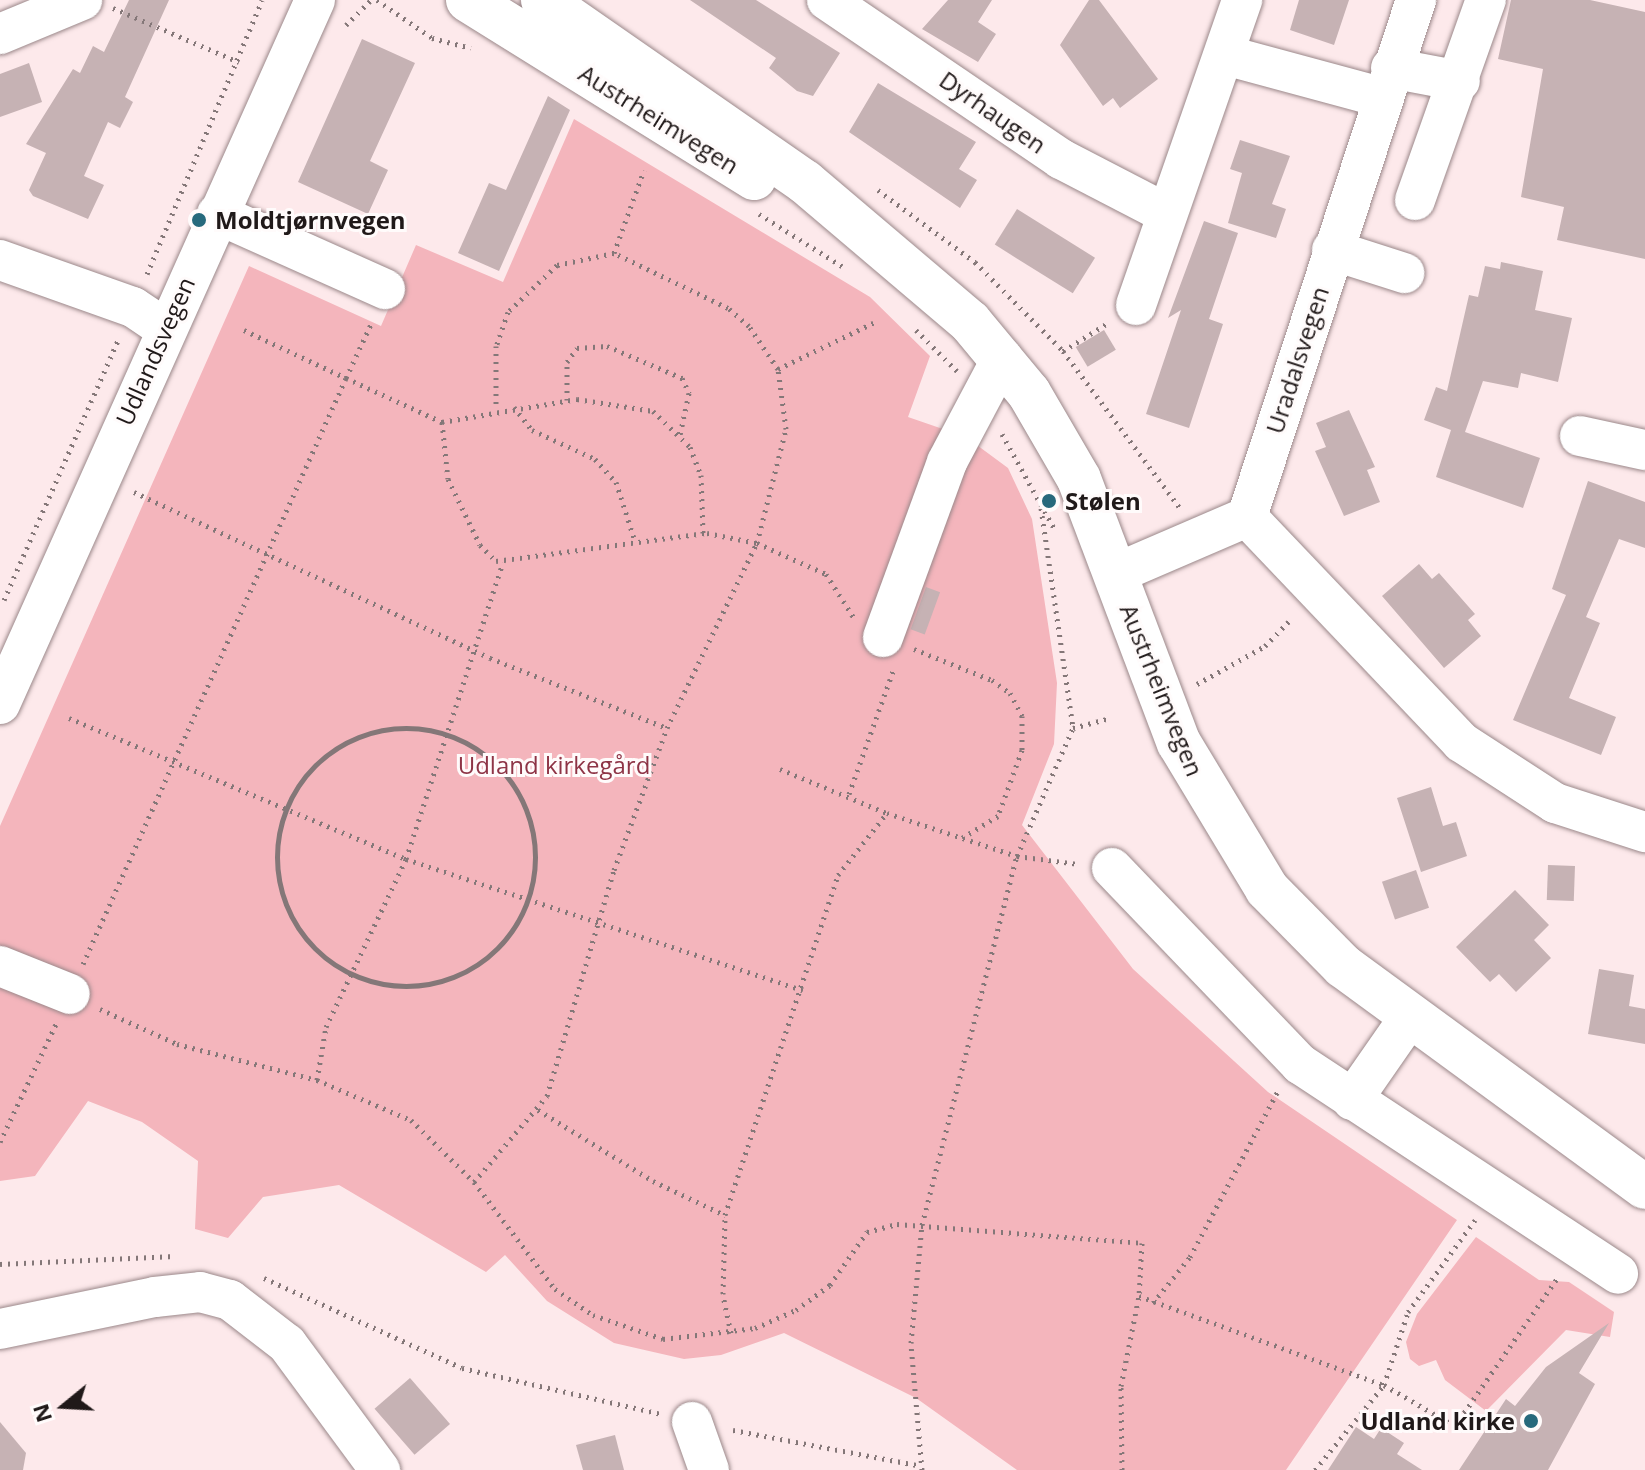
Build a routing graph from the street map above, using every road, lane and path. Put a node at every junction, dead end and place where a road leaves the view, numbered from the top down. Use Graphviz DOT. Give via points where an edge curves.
graph roads {
  1 [pos="81,0"];
  2 [pos="315,0"];
  3 [pos="377,0"];
  4 [pos="468,0"];
  5 [pos="543,0"];
  6 [pos="827,0"];
  7 [pos="1242,0"];
  8 [pos="1416,0"];
  9 [pos="1486,0"];
  10 [pos="0,34"];
  11 [pos="484,52"];
  12 [pos="1225,55"];
  13 [pos="239,62"];
  14 [pos="1460,81"];
  15 [pos="1386,82"];
  16 [pos="644,170"];
  17 [pos="1415,200"];
  18 [pos="752,210"];
  19 [pos="1165,213"];
  20 [pos="217,214"];
  21 [pos="850,250"];
  22 [pos="1332,250"];
  23 [pos="614,253"];
  24 [pos="0,260"];
  25 [pos="1404,273"];
  26 [pos="385,289"];
  27 [pos="1136,305"];
  28 [pos="904,318"];
  29 [pos="873,323"];
  30 [pos="164,328"];
  31 [pos="244,330"];
  32 [pos="1063,351"];
  33 [pos="778,369"];
  34 [pos="991,376"];
  35 [pos="346,378"];
  36 [pos="567,400"];
  37 [pos="514,407"];
  38 [pos="496,408"];
  39 [pos="442,422"];
  40 [pos="680,435"];
  41 [pos="1580,436"];
  42 [pos="1645,450"];
  43 [pos="99,477"];
  44 [pos="1040,503"];
  45 [pos="1247,517"];
  46 [pos="703,533"];
  47 [pos="634,538"];
  48 [pos="1061,540"];
  49 [pos="757,543"];
  50 [pos="267,553"];
  51 [pos="503,562"];
  52 [pos="1117,573"];
  53 [pos="1322,588"];
  54 [pos="892,641"];
  55 [pos="473,648"];
  56 [pos="1194,685"];
  57 [pos="0,704"];
  58 [pos="69,718"];
  59 [pos="1110,718"];
  60 [pos="667,728"];
  61 [pos="1073,728"];
  62 [pos="448,735"];
  63 [pos="174,763"];
  64 [pos="780,769"];
  65 [pos="849,794"];
  66 [pos="285,813"];
  67 [pos="887,813"];
  68 [pos="1645,832"];
  69 [pos="962,838"];
  70 [pos="1017,856"];
  71 [pos="406,859"];
  72 [pos="1112,868"];
  73 [pos="529,898"];
  74 [pos="599,921"];
  75 [pos="0,966"];
  76 [pos="352,975"];
  77 [pos="803,990"];
  78 [pos="70,994"];
  79 [pos="1409,1018"];
  80 [pos="1300,1064"];
  81 [pos="317,1080"];
  82 [pos="1352,1100"];
  83 [pos="538,1110"];
  84 [pos="0,1142"];
  85 [pos="474,1182"];
  86 [pos="1645,1187"];
  87 [pos="1495,1194"];
  88 [pos="725,1215"];
  89 [pos="922,1225"];
  90 [pos="1578,1248"];
  91 [pos="185,1255"];
  92 [pos="0,1264"];
  93 [pos="255,1273"];
  94 [pos="1618,1274"];
  95 [pos="1139,1296"];
  96 [pos="1153,1303"];
  97 [pos="0,1329"];
  98 [pos="731,1333"];
  99 [pos="1384,1385"];
  100 [pos="692,1422"];
  101 [pos="921,1468"];
  102 [pos="380,1470"];
  103 [pos="709,1470"];
  104 [pos="1122,1470"];
  105 [pos="1315,1470"];
  1 -- 10 [label="street"];
  1 -- 13 [label="path" via="134,14"];
  2 -- 20 [label="street, Udlandsvegen"];
  3 -- 11 [label="path" via="432,38"];
  4 -- 21 [label="main road, Austrheimvegen" via="793,203"];
  5 -- 21 [label="main road, Austrheimvegen" via="805,182"];
  6 -- 19 [label="street, Dyrhaugen" via="1061,159"];
  7 -- 12 [label="street"];
  8 -- 15 [label="street, Uradalsvegen"];
  9 -- 14 [label="street"];
  12 -- 15 [label="street"];
  12 -- 19 [label="street"];
  14 -- 15 [label="street"];
  14 -- 17 [label="street"];
  15 -- 22 [label="street, Uradalsvegen"];
  16 -- 23 [label="path"];
  18 -- 21 [label="path"];
  19 -- 27 [label="street"];
  20 -- 26 [label="street"];
  20 -- 30 [label="street, Udlandsvegen"];
  21 -- 34 [label="main road, Austrheimvegen" via="970,322"];
  22 -- 25 [label="street"];
  22 -- 45 [label="street, Uradalsvegen"];
  23 -- 33 [label="path" via="728,308"];
  23 -- 38 [label="path" via="557,265 508,312 496,346"];
  24 -- 30 [label="street" via="133,307"];
  26 -- 35 [label="path"];
  27 -- 32 [label="path"];
  28 -- 34 [label="path"];
  29 -- 33 [label="path"];
  30 -- 43 [label="street, Udlandsvegen"];
  31 -- 35 [label="path"];
  33 -- 49 [label="path" via="786,429"];
  34 -- 44 [label="path"];
  34 -- 52 [label="main road, Austrheimvegen" via="1079,479"];
  34 -- 54 [label="street"];
  35 -- 39 [label="path"];
  35 -- 50 [label="path"];
  36 -- 37 [label="path"];
  36 -- 40 [label="path" via="632,403"];
  36 -- 40 [label="path" via="567,362 577,348 607,346 682,378 689,393"];
  37 -- 38 [label="path"];
  37 -- 47 [label="path" via="532,430 595,459 616,482"];
  38 -- 39 [label="path"];
  39 -- 51 [label="path" via="448,479 463,514 480,545"];
  40 -- 46 [label="path" via="701,475"];
  41 -- 42 [label="street"];
  43 -- 50 [label="path"];
  43 -- 57 [label="street, Udlandsvegen"];
  44 -- 48 [label="path"];
  44 -- 61 [label="path"];
  45 -- 52 [label="street"];
  45 -- 53 [label="street"];
  46 -- 47 [label="path"];
  46 -- 49 [label="path"];
  47 -- 51 [label="path"];
  49 -- 54 [label="path" via="826,574 860,627"];
  49 -- 60 [label="path"];
  50 -- 55 [label="path"];
  50 -- 63 [label="path"];
  51 -- 55 [label="path"];
  52 -- 79 [label="main road, Austrheimvegen" via="1179,743 1245,860 1317,942"];
  53 -- 56 [label="path" via="1265,646"];
  53 -- 68 [label="street" via="1461,742 1555,803"];
  54 -- 65 [label="path"];
  54 -- 69 [label="path" via="992,680 1010,693 1022,716 1022,750 998,816"];
  55 -- 60 [label="path"];
  55 -- 62 [label="path"];
  58 -- 63 [label="path"];
  59 -- 61 [label="path"];
  60 -- 74 [label="path"];
  61 -- 70 [label="path"];
  62 -- 66 [label="path" via="409,728 357,739 304,778"];
  62 -- 71 [label="path"];
  62 -- 73 [label="path" via="503,773 530,819 535,859"];
  63 -- 66 [label="path"];
  63 -- 78 [label="path"];
  64 -- 65 [label="path"];
  65 -- 67 [label="path"];
  66 -- 71 [label="path"];
  66 -- 76 [label="path" via="277,850 280,889 303,934"];
  67 -- 69 [label="path"];
  67 -- 77 [label="path" via="838,875"];
  69 -- 70 [label="path"];
  70 -- 72 [label="path"];
  70 -- 89 [label="path"];
  71 -- 73 [label="path"];
  71 -- 76 [label="path"];
  72 -- 80 [label="street"];
  73 -- 74 [label="path"];
  73 -- 76 [label="path" via="509,937 477,966 450,978 394,987"];
  74 -- 77 [label="path"];
  74 -- 83 [label="path" via="557,1071"];
  75 -- 78 [label="street"];
  76 -- 81 [label="path" via="326,1027"];
  77 -- 88 [label="path"];
  78 -- 81 [label="path" via="206,1054"];
  78 -- 84 [label="path"];
  79 -- 82 [label="street"];
  79 -- 86 [label="main road, Austrheimvegen"];
  80 -- 82 [label="street"];
  80 -- 96 [label="path" via="1275,1094 1190,1257"];
  81 -- 85 [label="path" via="411,1120"];
  82 -- 87 [label="street"];
  83 -- 85 [label="path"];
  83 -- 88 [label="path" via="653,1181"];
  85 -- 98 [label="path" via="555,1289 593,1315 663,1339"];
  87 -- 90 [label="street"];
  87 -- 99 [label="path" via="1408,1312"];
  88 -- 98 [label="path" via="723,1281"];
  89 -- 95 [label="path" via="973,1235 1142,1243"];
  89 -- 98 [label="path" via="867,1232 830,1285 807,1302"];
  89 -- 101 [label="path" via="911,1343"];
  90 -- 94 [label="street"];
  90 -- 99 [label="path" via="1455,1426"];
  91 -- 92 [label="path"];
  93 -- 100 [label="path" via="462,1368"];
  95 -- 96 [label="path"];
  95 -- 104 [label="path" via="1121,1386"];
  96 -- 99 [label="path"];
  97 -- 102 [label="street" via="155,1297 200,1292 230,1300 287,1344"];
  99 -- 105 [label="path"];
  100 -- 101 [label="path"];
  100 -- 103 [label="street"];
}
